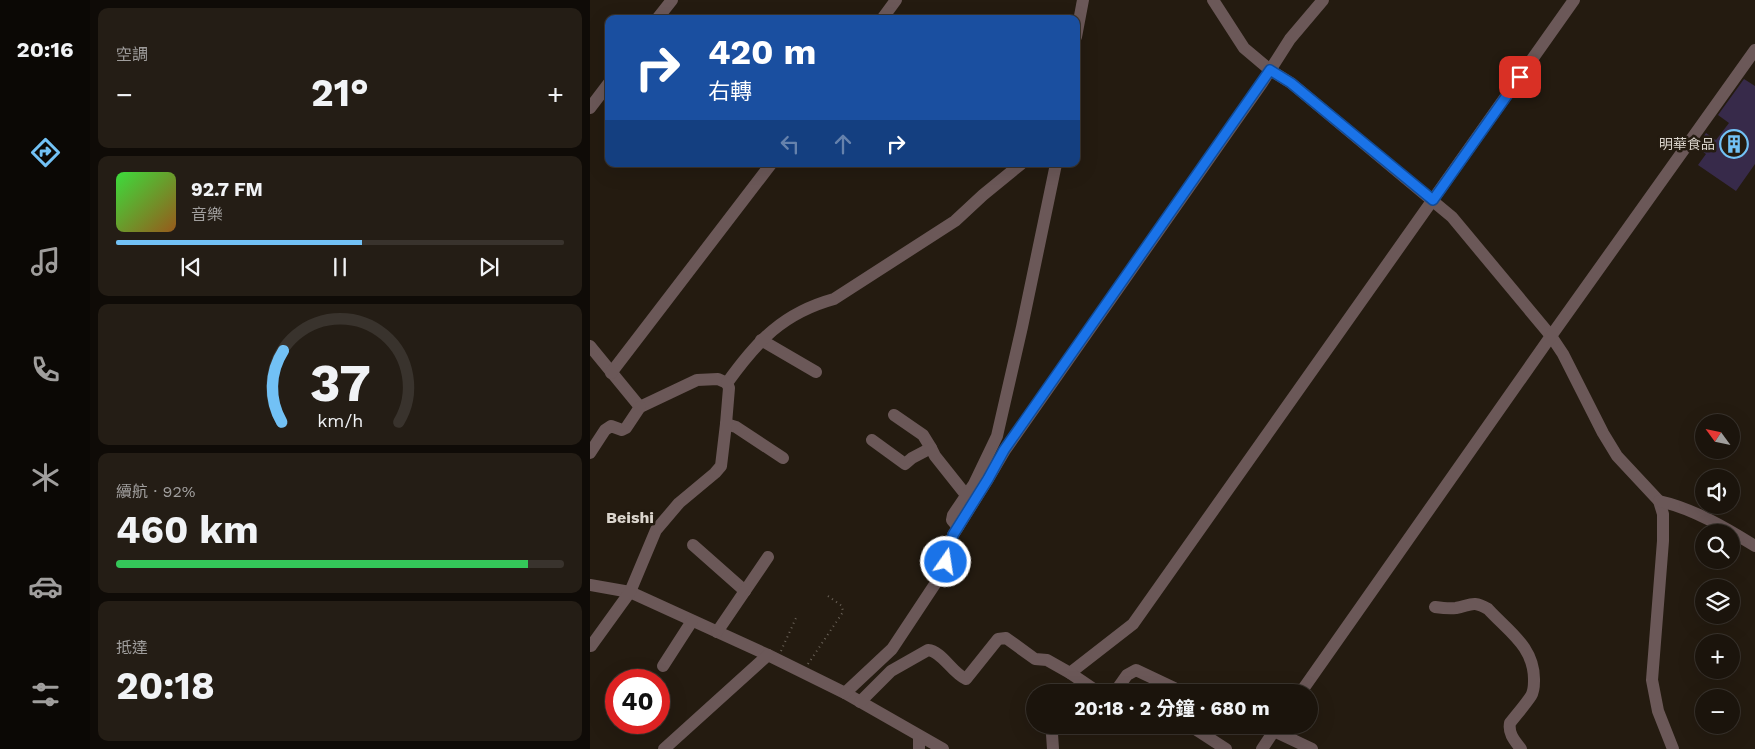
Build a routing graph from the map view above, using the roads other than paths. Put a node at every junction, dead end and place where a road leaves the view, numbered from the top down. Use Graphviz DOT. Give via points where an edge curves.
graph roads {
  1 [pos="672,0"];
  2 [pos="896,0"];
  3 [pos="1084,0"];
  4 [pos="1213,0"];
  5 [pos="1323,0"];
  6 [pos="1574,0"];
  7 [pos="660,15"];
  8 [pos="885,15"];
  9 [pos="1080,18"];
  10 [pos="1755,50"];
  11 [pos="1270,70"];
  12 [pos="605,88"];
  13 [pos="590,108"];
  14 [pos="769,167"];
  15 [pos="1017,167"];
  16 [pos="1055,167"];
  17 [pos="1433,200"];
  18 [pos="1551,336"];
  19 [pos="761,340"];
  20 [pos="590,346"];
  21 [pos="816,372"];
  22 [pos="611,373"];
  23 [pos="727,383"];
  24 [pos="640,407"];
  25 [pos="894,415"];
  26 [pos="726,424"];
  27 [pos="872,440"];
  28 [pos="931,448"];
  29 [pos="590,453"];
  30 [pos="783,458"];
  31 [pos="971,498"];
  32 [pos="1659,501"];
  33 [pos="693,545"];
  34 [pos="1755,546"];
  35 [pos="768,557"];
  36 [pos="590,585"];
  37 [pos="745,591"];
  38 [pos="630,592"];
  39 [pos="1436,606"];
  40 [pos="692,621"];
  41 [pos="717,632"];
  42 [pos="590,645"];
  43 [pos="773,658"];
  44 [pos="663,666"];
  45 [pos="1070,673"];
  46 [pos="1086,684"];
  47 [pos="1121,684"];
  48 [pos="1166,684"];
  49 [pos="1307,684"];
  50 [pos="845,693"];
  51 [pos="860,702"];
  52 [pos="1052,734"];
  53 [pos="1204,734"];
  54 [pos="1272,734"];
  55 [pos="1286,734"];
  56 [pos="919,736"];
  57 [pos="664,749"];
  58 [pos="919,749"];
  59 [pos="943,749"];
  60 [pos="1052,749"];
  61 [pos="1226,749"];
  62 [pos="1262,749"];
  63 [pos="1312,749"];
  64 [pos="1521,749"];
  65 [pos="1672,749"];
  1 -- 7 [label="street"];
  2 -- 8 [label="street"];
  3 -- 9 [label="street"];
  4 -- 11 [label="street" via="1244,48"];
  5 -- 11 [label="street" via="1290,39"];
  6 -- 17 [label="street"];
  10 -- 18 [label="street"];
  11 -- 17 [label="street" via="1291,83"];
  11 -- 31 [label="street"];
  12 -- 13 [label="street"];
  14 -- 22 [label="street"];
  15 -- 19 [label="street" via="955,222 834,300 819,303 787,318"];
  16 -- 31 [label="street" via="997,436"];
  17 -- 18 [label="street" via="1452,217"];
  17 -- 45 [label="street" via="1132,624"];
  18 -- 32 [label="street" via="1617,456"];
  18 -- 49 [label="street"];
  19 -- 21 [label="street"];
  19 -- 23 [label="street"];
  20 -- 22 [label="street"];
  22 -- 24 [label="street"];
  23 -- 24 [label="street" via="718,379 697,380"];
  23 -- 26 [label="street"];
  24 -- 29 [label="street" via="626,428 622,430 611,426 605,430"];
  25 -- 28 [label="street" via="924,435"];
  26 -- 30 [label="street"];
  26 -- 38 [label="street" via="721,466 679,503 656,530"];
  27 -- 28 [label="street" via="905,464"];
  28 -- 31 [label="street"];
  31 -- 50 [label="street" via="950,540 943,572 892,649"];
  32 -- 34 [label="street" via="1676,504"];
  32 -- 65 [label="street" via="1663,514 1663,541 1652,680 1658,711"];
  33 -- 37 [label="street"];
  35 -- 37 [label="street"];
  36 -- 38 [label="street"];
  37 -- 41 [label="street"];
  38 -- 40 [label="street"];
  38 -- 42 [label="street"];
  39 -- 64 [label="street" via="1447,609 1469,603 1483,606 1519,639 1529,653 1534,688 1509,729"];
  40 -- 41 [label="street"];
  40 -- 44 [label="street"];
  41 -- 43 [label="street"];
  43 -- 50 [label="street"];
  43 -- 57 [label="street"];
  45 -- 46 [label="street"];
  45 -- 51 [label="street" via="1001,638 966,679 934,651 928,650 891,671"];
  47 -- 48 [label="street" via="1136,670"];
  50 -- 51 [label="street"];
  51 -- 56 [label="street"];
  52 -- 60 [label="street"];
  53 -- 61 [label="street"];
  54 -- 62 [label="street"];
  55 -- 63 [label="street"];
  56 -- 58 [label="street"];
  56 -- 59 [label="street"];
}
